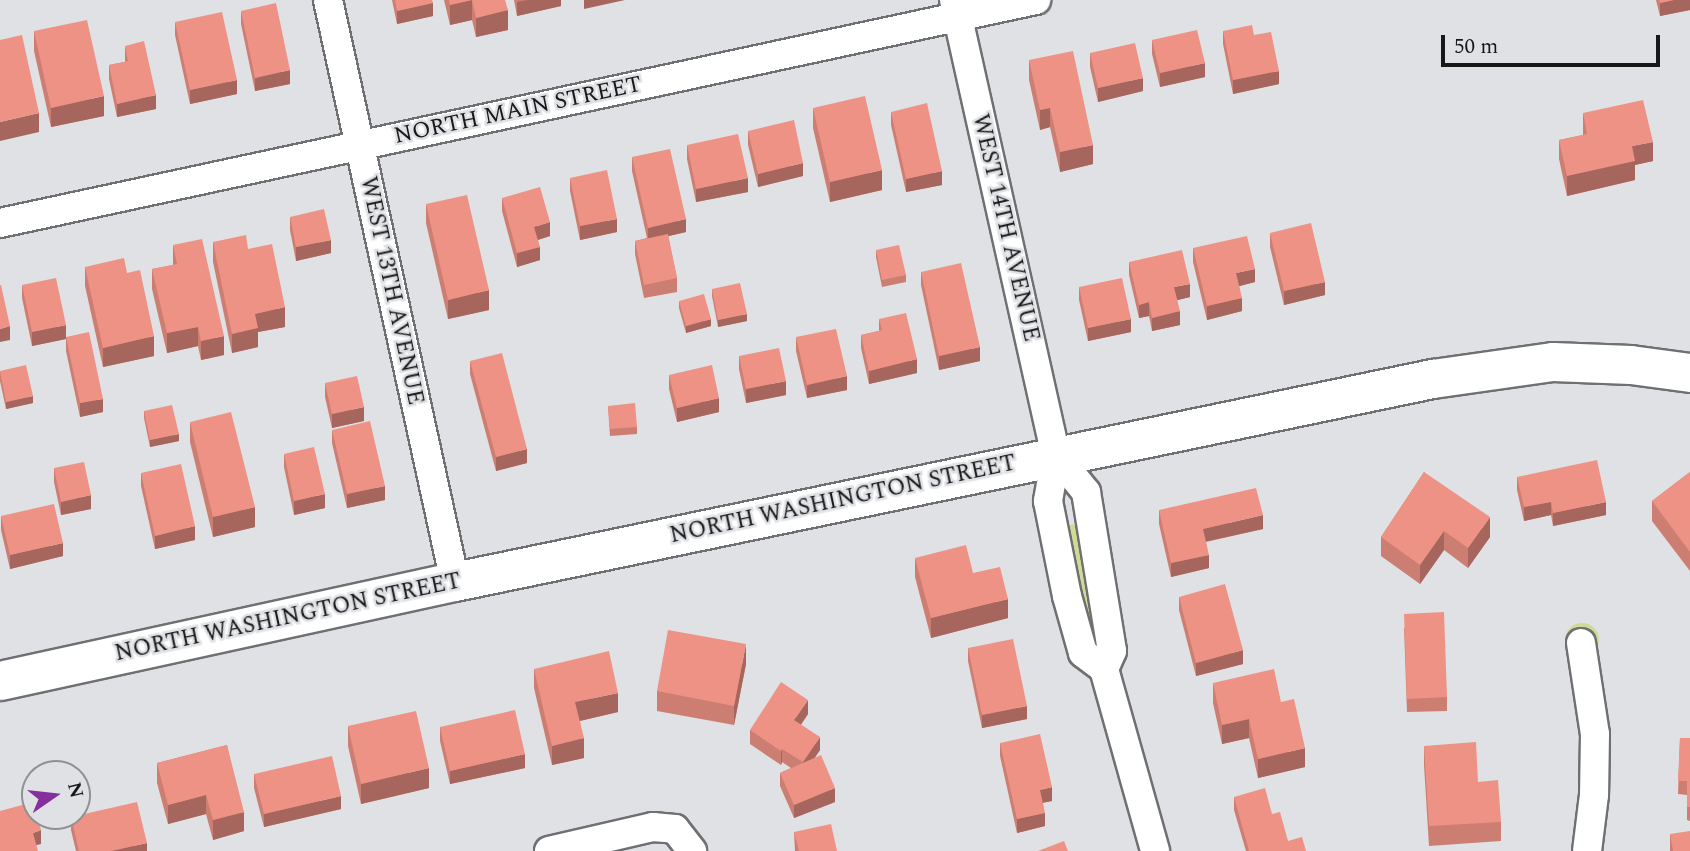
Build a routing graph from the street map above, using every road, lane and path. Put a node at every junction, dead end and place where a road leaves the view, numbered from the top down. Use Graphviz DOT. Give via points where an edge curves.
graph roads {
  1 [pos="328,0"];
  2 [pos="1035,0"];
  3 [pos="956,9"];
  4 [pos="359,144"];
  5 [pos="0,223"];
  6 [pos="1690,373"];
  7 [pos="1056,455"];
  8 [pos="456,582"];
  9 [pos="1581,643"];
  10 [pos="1104,669"];
  11 [pos="0,681"];
  12 [pos="549,851"];
  13 [pos="692,851"];
  14 [pos="1155,851"];
  15 [pos="1587,851"];
  1 -- 4 [label="street, WEST 13TH AVENUE"];
  2 -- 3 [label="street, NORTH MAIN STREET"];
  3 -- 4 [label="street, NORTH MAIN STREET"];
  3 -- 7 [label="street, WEST 14TH AVENUE"];
  4 -- 5 [label="street, NORTH MAIN STREET"];
  4 -- 8 [label="street, WEST 13TH AVENUE"];
  6 -- 7 [label="main road, NORTH WASHINGTON STREET" via="1553,362 1433,379"];
  7 -- 8 [label="main road, NORTH WASHINGTON STREET"];
  7 -- 10 [label="street" via="1086,492 1112,651"];
  7 -- 10 [label="street" via="1048,501 1067,596 1083,653"];
  8 -- 11 [label="main road, NORTH WASHINGTON STREET"];
  9 -- 15 [label="street" via="1595,734"];
  10 -- 14 [label="street"];
  12 -- 13 [label="street" via="653,827 675,829"];
}
